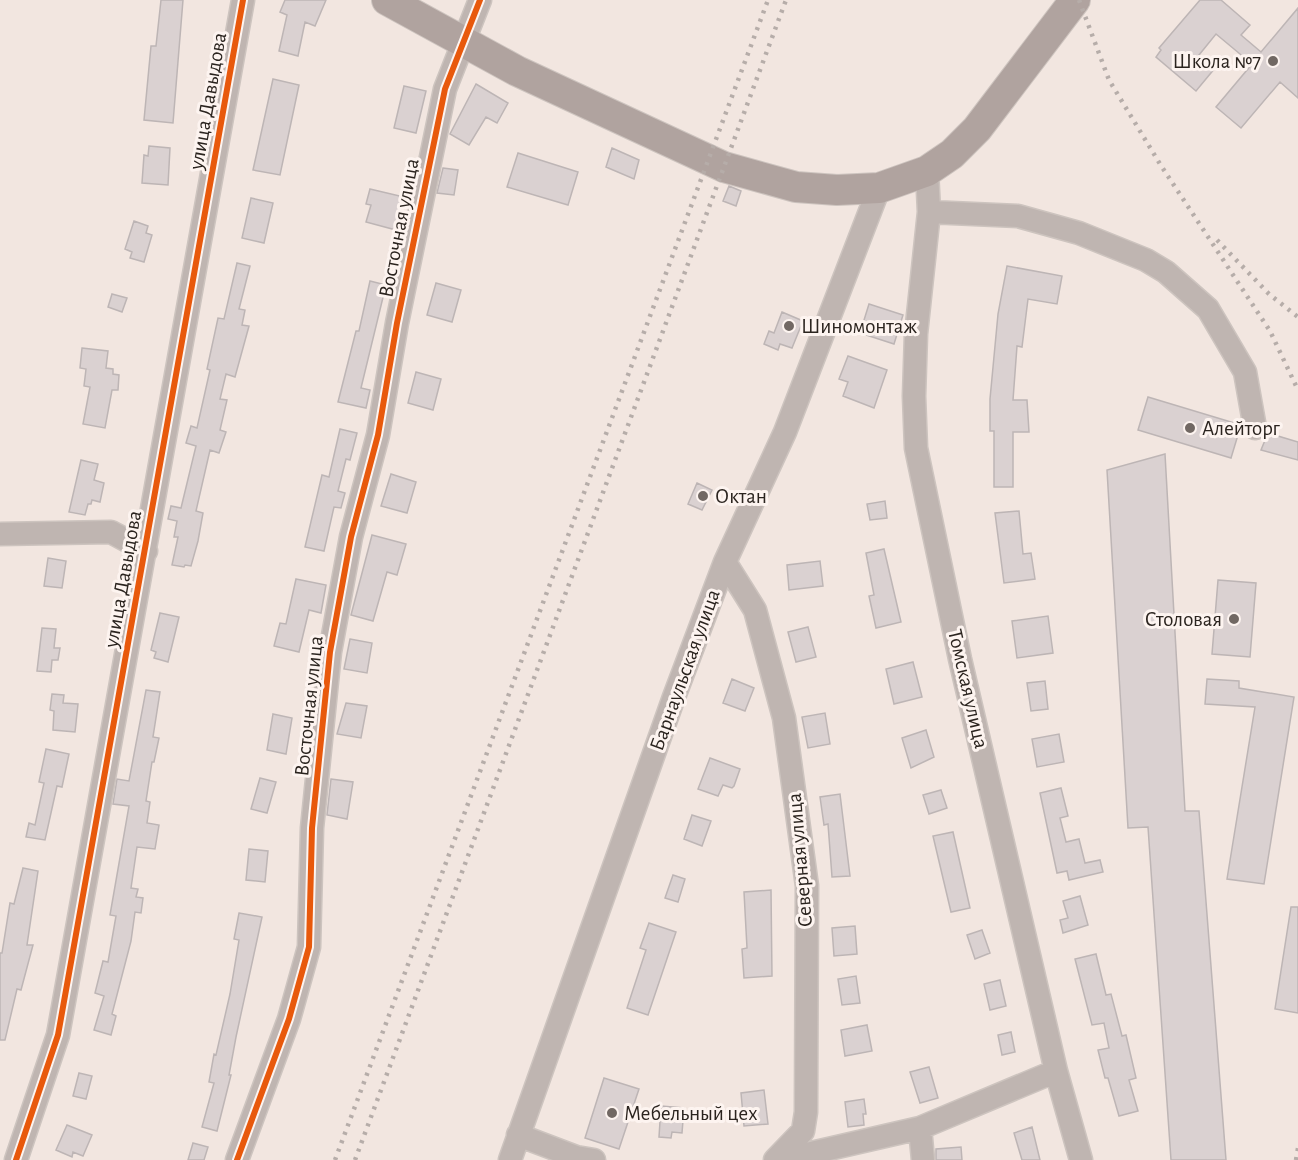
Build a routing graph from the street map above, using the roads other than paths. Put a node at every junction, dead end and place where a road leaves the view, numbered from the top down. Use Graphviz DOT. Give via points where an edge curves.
graph roads {
  1 [pos="243,0"];
  2 [pos="387,0"];
  3 [pos="480,0"];
  4 [pos="1075,0"];
  5 [pos="461,42"];
  6 [pos="927,171"];
  7 [pos="879,188"];
  8 [pos="929,212"];
  9 [pos="1255,428"];
  10 [pos="0,534"];
  11 [pos="146,550"];
  12 [pos="725,562"];
  13 [pos="1056,1071"];
  14 [pos="920,1128"];
  15 [pos="518,1135"];
  16 [pos="16,1160"];
  17 [pos="237,1160"];
  18 [pos="510,1160"];
  19 [pos="594,1160"];
  20 [pos="775,1160"];
  21 [pos="781,1160"];
  22 [pos="923,1160"];
  23 [pos="1081,1160"];
  1 -- 11 [label="street, улица Давыдова"];
  2 -- 5 [label="main road"];
  3 -- 5 [label="street, Восточная улица"];
  4 -- 6 [label="main road" via="977,129 952,154"];
  5 -- 7 [label="main road" via="724,166 796,187"];
  5 -- 17 [label="street, Восточная улица" via="445,89 423,189 378,435 351,537 330,652 312,828 309,947 289,1019"];
  6 -- 7 [label="main road"];
  6 -- 8 [label="street, Томская улица"];
  7 -- 12 [label="street, Барнаульская улица" via="785,432"];
  8 -- 9 [label="street" via="1018,216 1079,233 1166,272 1208,309 1245,372"];
  8 -- 13 [label="street, Томская улица" via="916,334 916,448 960,659"];
  10 -- 11 [label="street" via="111,532"];
  11 -- 16 [label="street, улица Давыдова" via="58,1035"];
  12 -- 15 [label="street, Барнаульская улица"];
  12 -- 20 [label="street, Северная улица" via="755,610 769,655 784,718 807,886 806,1112 803,1131"];
  13 -- 14 [label="street"];
  13 -- 23 [label="street, Томская улица"];
  14 -- 21 [label="street"];
  14 -- 22 [label="street"];
  15 -- 18 [label="street, Барнаульская улица"];
  15 -- 19 [label="street"];
}
